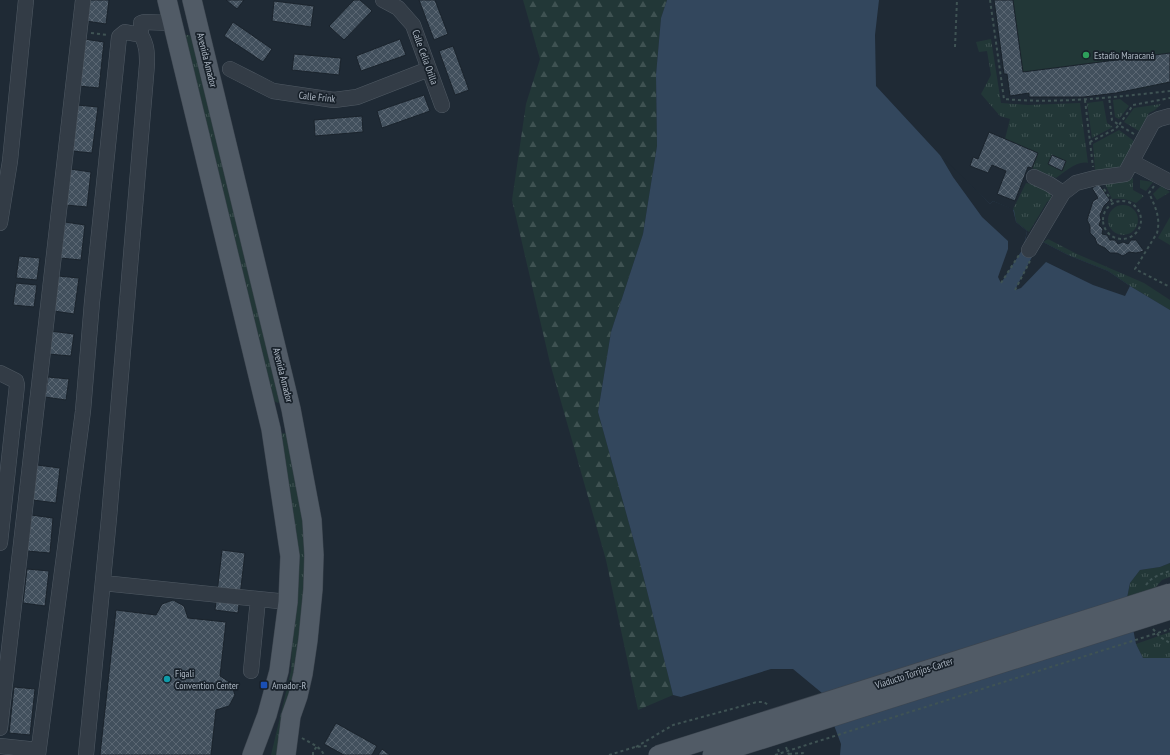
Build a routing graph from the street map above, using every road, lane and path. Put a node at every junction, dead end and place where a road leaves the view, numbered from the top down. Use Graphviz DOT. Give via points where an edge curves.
graph roads {
  1 [pos="26,0"];
  2 [pos="83,0"];
  3 [pos="167,0"];
  4 [pos="383,0"];
  5 [pos="957,0"];
  6 [pos="990,0"];
  7 [pos="194,9"];
  8 [pos="172,23"];
  9 [pos="80,31"];
  10 [pos="141,35"];
  11 [pos="119,37"];
  12 [pos="954,47"];
  13 [pos="230,69"];
  14 [pos="429,69"];
  15 [pos="1170,91"];
  16 [pos="1109,97"];
  17 [pos="1170,98"];
  18 [pos="1085,100"];
  19 [pos="442,105"];
  20 [pos="1170,116"];
  21 [pos="1119,125"];
  22 [pos="1145,138"];
  23 [pos="1090,142"];
  24 [pos="1132,162"];
  25 [pos="1034,177"];
  26 [pos="1096,178"];
  27 [pos="1166,179"];
  28 [pos="1063,193"];
  29 [pos="3,195"];
  30 [pos="1113,203"];
  31 [pos="0,223"];
  32 [pos="1027,254"];
  33 [pos="1001,283"];
  34 [pos="1170,287"];
  35 [pos="1015,290"];
  36 [pos="0,373"];
  37 [pos="291,409"];
  38 [pos="272,428"];
  39 [pos="0,543"];
  40 [pos="103,583"];
  41 [pos="1170,593"];
  42 [pos="258,599"];
  43 [pos="288,602"];
  44 [pos="1170,610"];
  45 [pos="1170,629"];
  46 [pos="251,670"];
  47 [pos="292,725"];
  48 [pos="0,728"];
  49 [pos="0,746"];
  50 [pos="317,746"];
  51 [pos="635,747"];
  52 [pos="38,752"];
  53 [pos="256,753"];
  54 [pos="789,754"];
  55 [pos="86,755"];
  56 [pos="286,755"];
  57 [pos="300,755"];
  58 [pos="313,755"];
  59 [pos="324,755"];
  60 [pos="610,755"];
  61 [pos="658,755"];
  62 [pos="712,755"];
  63 [pos="774,755"];
  64 [pos="806,755"];
  1 -- 29 [label="street" via="10,160"];
  2 -- 9 [label="street"];
  3 -- 8 [label="main road"];
  4 -- 14 [label="street, Calle Celia Orilla" via="398,8 413,25"];
  5 -- 12 [label="path"];
  6 -- 18 [label="path" via="1004,99"];
  7 -- 8 [label="main road"];
  7 -- 37 [label="main road, Avenida Amador"];
  8 -- 10 [label="street" via="141,23"];
  8 -- 38 [label="main road"];
  9 -- 11 [label="path"];
  9 -- 48 [label="street"];
  10 -- 11 [label="street" via="125,32"];
  10 -- 40 [label="street" via="147,49 147,64"];
  11 -- 52 [label="street" via="83,411"];
  13 -- 14 [label="street, Calle Frink" via="273,91 334,100 357,97"];
  14 -- 19 [label="street, Calle Celia Orilla"];
  15 -- 16 [label="path"];
  16 -- 18 [label="path"];
  16 -- 21 [label="path" via="1112,120"];
  17 -- 21 [label="path" via="1133,105"];
  18 -- 23 [label="path"];
  20 -- 22 [label="street" via="1155,120"];
  21 -- 22 [label="path"];
  21 -- 23 [label="path"];
  22 -- 24 [label="street"];
  23 -- 26 [label="path"];
  24 -- 26 [label="street" via="1125,174"];
  24 -- 27 [label="street"];
  25 -- 28 [label="street"];
  26 -- 28 [label="street" via="1076,183"];
  26 -- 30 [label="path"];
  27 -- 34 [label="path" via="1149,193 1158,214 1159,227 1135,269"];
  28 -- 32 [label="street"];
  29 -- 31 [label="street"];
  30 -- 30 [label="path" via="1119,201 1132,204 1140,213 1140,226 1128,239 1115,238 1103,224 1105,212"];
  32 -- 33 [label="path"];
  32 -- 35 [label="path"];
  36 -- 39 [label="street" via="16,381 17,385"];
  37 -- 38 [label="main road"];
  37 -- 47 [label="main road, Avenida Amador" via="312,520 314,555 308,640"];
  38 -- 43 [label="main road" via="290,556"];
  40 -- 42 [label="street"];
  40 -- 55 [label="street"];
  41 -- 61 [label="main road, Viaducto Torrijos-Carter, bridge"];
  42 -- 43 [label="street"];
  42 -- 46 [label="street"];
  43 -- 53 [label="main road" via="279,671"];
  44 -- 62 [label="main road, Viaducto Torrijos-Carter, bridge"];
  45 -- 63 [label="path, bridge"];
  47 -- 50 [label="path"];
  47 -- 56 [label="main road, Avenida Amador"];
  47 -- 57 [label="main road"];
  49 -- 52 [label="street"];
  50 -- 58 [label="path"];
  50 -- 59 [label="path"];
  51 -- 60 [label="path"];
  54 -- 64 [label="path"];
}
